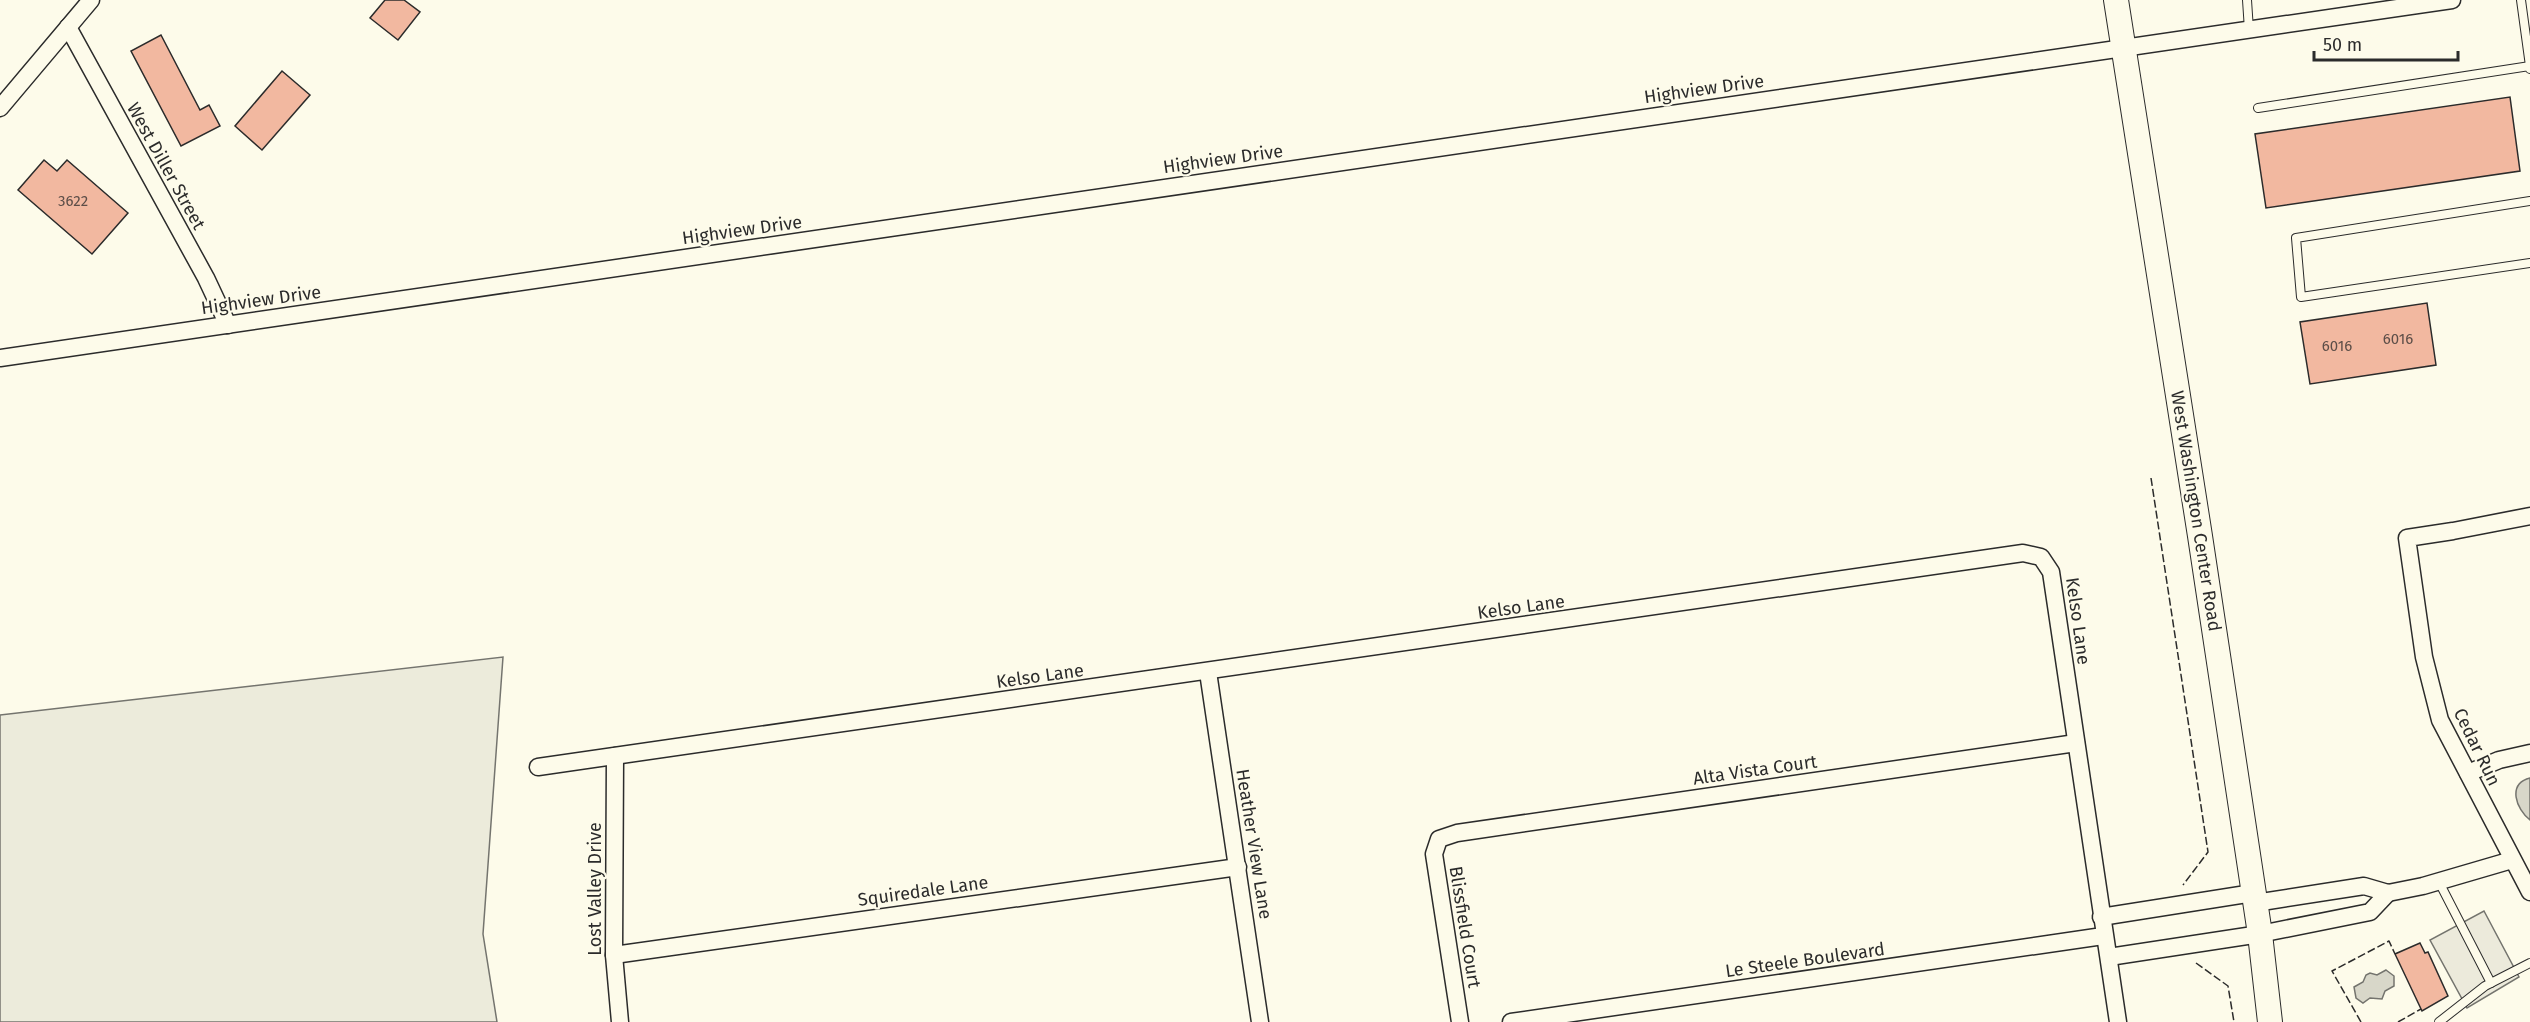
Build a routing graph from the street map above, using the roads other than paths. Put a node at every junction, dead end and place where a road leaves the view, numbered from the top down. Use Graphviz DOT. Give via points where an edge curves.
graph roads {
  1 [pos="91,0"];
  2 [pos="2116,0"];
  3 [pos="2247,0"];
  4 [pos="2452,0"];
  5 [pos="2521,0"];
  6 [pos="2379,5"];
  7 [pos="68,27"];
  8 [pos="2249,30"];
  9 [pos="2123,49"];
  10 [pos="2530,67"];
  11 [pos="0,108"];
  12 [pos="2258,108"];
  13 [pos="2530,201"];
  14 [pos="2530,263"];
  15 [pos="228,325"];
  16 [pos="0,358"];
  17 [pos="2530,516"];
  18 [pos="1208,672"];
  19 [pos="2076,743"];
  20 [pos="2530,753"];
  21 [pos="615,756"];
  22 [pos="538,767"];
  23 [pos="2468,773"];
  24 [pos="1439,839"];
  25 [pos="2512,860"];
  26 [pos="1238,867"];
  27 [pos="2439,882"];
  28 [pos="2530,892"];
  29 [pos="2388,893"];
  30 [pos="2254,898"];
  31 [pos="2101,917"];
  32 [pos="2260,934"];
  33 [pos="2103,936"];
  34 [pos="614,955"];
  35 [pos="2109,957"];
  36 [pos="2530,963"];
  37 [pos="2491,983"];
  38 [pos="620,1022"];
  39 [pos="1260,1022"];
  40 [pos="1460,1022"];
  41 [pos="1511,1022"];
  42 [pos="2118,1022"];
  43 [pos="2270,1022"];
  44 [pos="2439,1022"];
  1 -- 7 [label="street"];
  2 -- 9 [label="main road, West Washington Center Road"];
  3 -- 8 [label="lane"];
  4 -- 6 [label="street, Highview Drive"];
  5 -- 10 [label="lane"];
  6 -- 8 [label="street, Highview Drive"];
  7 -- 11 [label="street"];
  7 -- 15 [label="street, West Diller Street"];
  8 -- 9 [label="street, Highview Drive"];
  9 -- 15 [label="street, Highview Drive"];
  9 -- 30 [label="main road, West Washington Center Road"];
  10 -- 12 [label="lane"];
  13 -- 14 [label="lane" via="2296,238 2301,297"];
  15 -- 16 [label="street, Highview Drive"];
  17 -- 23 [label="street, Cedar Run" via="2407,538 2424,657 2437,709"];
  18 -- 19 [label="street, Kelso Lane" via="2023,553 2041,557 2051,572"];
  18 -- 21 [label="street, Kelso Lane"];
  18 -- 26 [label="street, Heather View Lane"];
  19 -- 24 [label="street, Alta Vista Court" via="1457,833"];
  19 -- 31 [label="street, Kelso Lane"];
  20 -- 23 [label="street"];
  21 -- 22 [label="street, Kelso Lane"];
  21 -- 34 [label="street, Lost Valley Drive"];
  23 -- 25 [label="street, Cedar Run"];
  24 -- 40 [label="street, Blissfield Court" via="1434,854"];
  25 -- 27 [label="street"];
  25 -- 28 [label="street, Cedar Run"];
  26 -- 34 [label="street, Squiredale Lane"];
  26 -- 39 [label="street, Heather View Lane"];
  27 -- 29 [label="street"];
  27 -- 37 [label="lane"];
  29 -- 30 [label="street" via="2364,886"];
  29 -- 32 [label="street" via="2370,912"];
  30 -- 31 [label="street"];
  30 -- 32 [label="main road, West Washington Center Road"];
  31 -- 33 [label="street, Kelso Lane"];
  32 -- 35 [label="street"];
  32 -- 43 [label="main road, West Washington Center Road"];
  33 -- 35 [label="street, Kelso Lane"];
  33 -- 41 [label="street, Le Steele Boulevard"];
  34 -- 38 [label="street, Lost Valley Drive"];
  35 -- 42 [label="street, Kelso Lane"];
  36 -- 37 [label="lane"];
  37 -- 44 [label="lane"];
}
